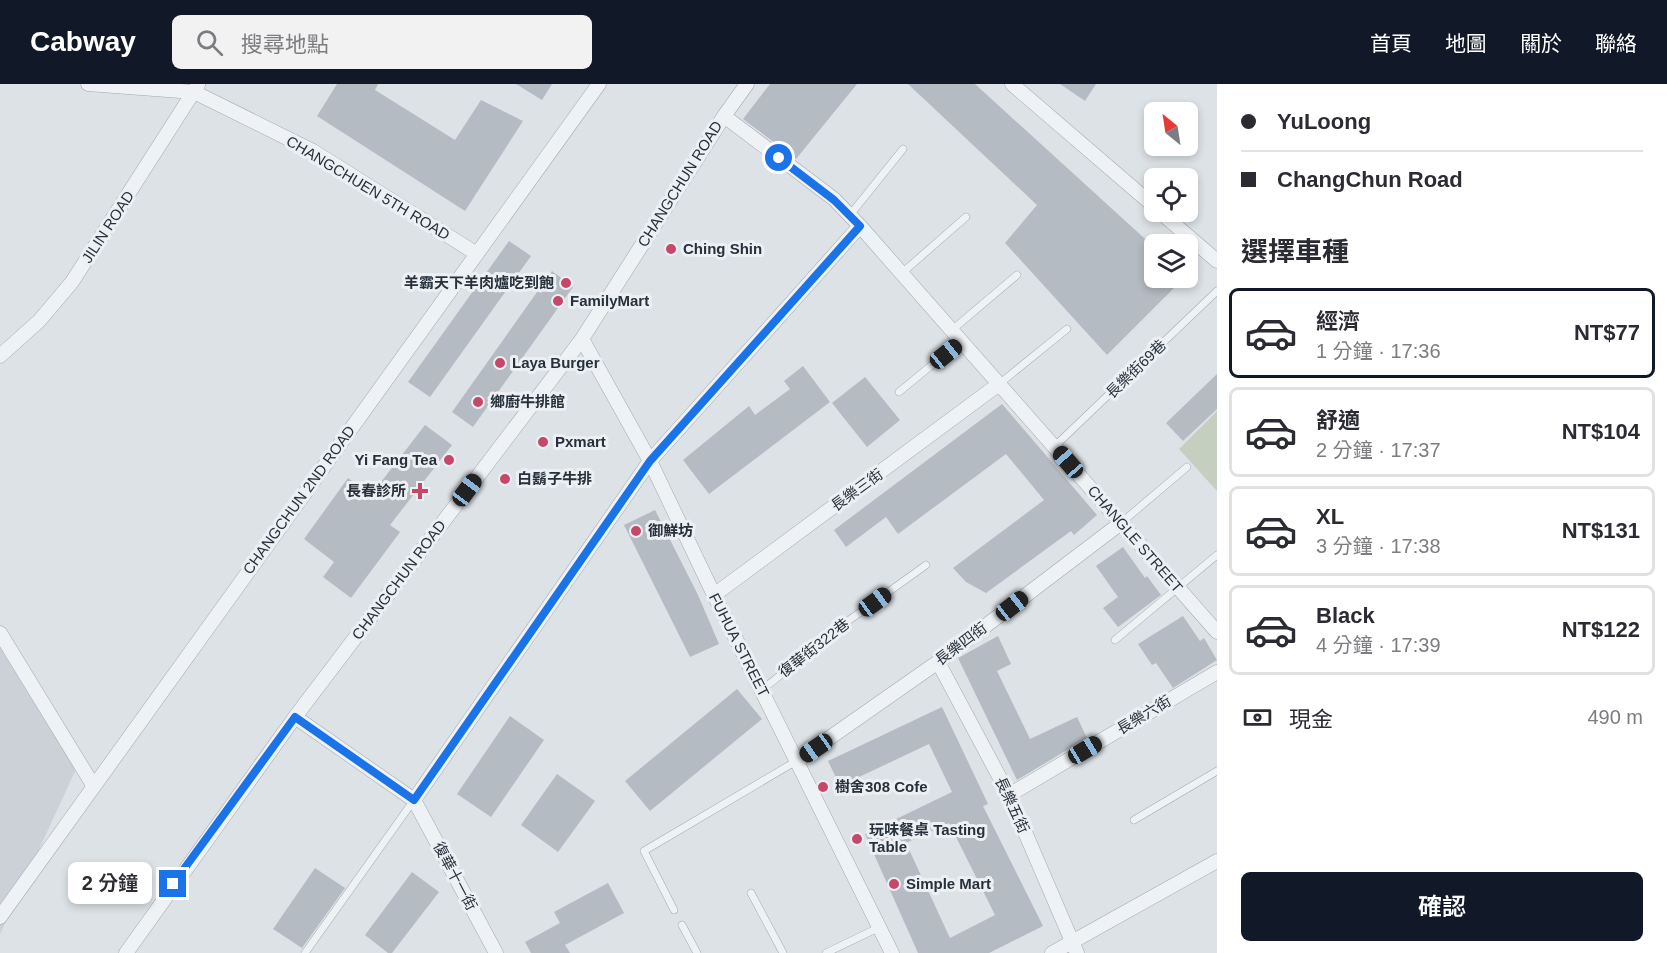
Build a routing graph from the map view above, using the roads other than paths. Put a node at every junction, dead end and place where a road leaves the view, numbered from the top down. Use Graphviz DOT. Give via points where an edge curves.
graph roads {
  1 [pos="88,84"];
  2 [pos="599,84"];
  3 [pos="747,84"];
  4 [pos="1012,84"];
  5 [pos="196,88"];
  6 [pos="723,117"];
  7 [pos="903,149"];
  8 [pos="1144,198"];
  9 [pos="850,215"];
  10 [pos="966,217"];
  11 [pos="1172,222"];
  12 [pos="860,226"];
  13 [pos="477,254"];
  14 [pos="1217,261"];
  15 [pos="902,273"];
  16 [pos="1017,275"];
  17 [pos="1217,291"];
  18 [pos="1067,329"];
  19 [pos="951,330"];
  20 [pos="582,339"];
  21 [pos="962,341"];
  22 [pos="0,356"];
  23 [pos="999,384"];
  24 [pos="899,392"];
  25 [pos="1055,446"];
  26 [pos="650,461"];
  27 [pos="1187,467"];
  28 [pos="1121,523"];
  29 [pos="1217,555"];
  30 [pos="926,565"];
  31 [pos="1179,589"];
  32 [pos="714,595"];
  33 [pos="1217,632"];
  34 [pos="0,633"];
  35 [pos="1115,640"];
  36 [pos="938,662"];
  37 [pos="1217,672"];
  38 [pos="762,690"];
  39 [pos="295,717"];
  40 [pos="798,760"];
  41 [pos="1217,771"];
  42 [pos="93,785"];
  43 [pos="1009,795"];
  44 [pos="414,800"];
  45 [pos="1134,820"];
  46 [pos="1217,861"];
  47 [pos="751,893"];
  48 [pos="674,910"];
  49 [pos="0,917"];
  50 [pos="682,925"];
  51 [pos="880,927"];
  52 [pos="1075,948"];
  53 [pos="126,953"];
  54 [pos="305,953"];
  55 [pos="496,953"];
  56 [pos="697,953"];
  57 [pos="783,953"];
  58 [pos="826,953"];
  59 [pos="892,953"];
  60 [pos="1052,953"];
  1 -- 5 [label="street"];
  2 -- 13 [label="street, CHANGCHUN 2ND ROAD"];
  3 -- 6 [label="street, CHANGCHUN ROAD"];
  4 -- 8 [label="street"];
  5 -- 13 [label="street, CHANGCHUEN 5TH ROAD" via="313,151"];
  5 -- 22 [label="street, JILIN ROAD" via="72,282 39,321"];
  6 -- 9 [label="street, CHANGLE STREET"];
  6 -- 20 [label="street, CHANGCHUN ROAD"];
  7 -- 9 [label="lane"];
  9 -- 12 [label="street, CHANGLE STREET"];
  10 -- 15 [label="lane"];
  11 -- 14 [label="street"];
  12 -- 15 [label="street, CHANGLE STREET"];
  12 -- 26 [label="street"];
  13 -- 42 [label="street, CHANGCHUN 2ND ROAD"];
  15 -- 19 [label="street, CHANGLE STREET"];
  16 -- 19 [label="lane"];
  17 -- 25 [label="lane, 長樂街69巷"];
  18 -- 23 [label="lane"];
  19 -- 21 [label="street, CHANGLE STREET"];
  20 -- 26 [label="street, FUHUA STREET"];
  20 -- 39 [label="street, CHANGCHUN ROAD"];
  21 -- 23 [label="street, CHANGLE STREET"];
  21 -- 24 [label="lane"];
  23 -- 25 [label="street, CHANGLE STREET"];
  23 -- 32 [label="street, 長樂三街"];
  25 -- 28 [label="street, CHANGLE STREET"];
  26 -- 32 [label="street, FUHUA STREET"];
  26 -- 44 [label="street"];
  27 -- 28 [label="lane"];
  28 -- 31 [label="street, CHANGLE STREET"];
  28 -- 36 [label="street, 長樂四街"];
  29 -- 31 [label="lane"];
  30 -- 38 [label="lane, 復華街322巷" via="841,626"];
  31 -- 33 [label="street, CHANGLE STREET"];
  31 -- 35 [label="lane"];
  32 -- 38 [label="street, FUHUA STREET"];
  34 -- 42 [label="street"];
  36 -- 40 [label="street, 長樂四街"];
  36 -- 43 [label="street, 長樂五街"];
  37 -- 43 [label="street, 長樂六街"];
  38 -- 40 [label="street, FUHUA STREET"];
  39 -- 44 [label="street"];
  39 -- 53 [label="street, CHANGCHUN ROAD"];
  40 -- 48 [label="lane" via="644,851"];
  40 -- 51 [label="street, FUHUA STREET"];
  41 -- 45 [label="lane"];
  42 -- 49 [label="street, CHANGCHUN 2ND ROAD"];
  43 -- 52 [label="street, 長樂五街"];
  44 -- 54 [label="lane"];
  44 -- 55 [label="street, 復華十一街"];
  46 -- 52 [label="street"];
  47 -- 57 [label="lane"];
  50 -- 56 [label="lane"];
  51 -- 58 [label="lane"];
  51 -- 59 [label="street, FUHUA STREET"];
  52 -- 60 [label="street"];
}
